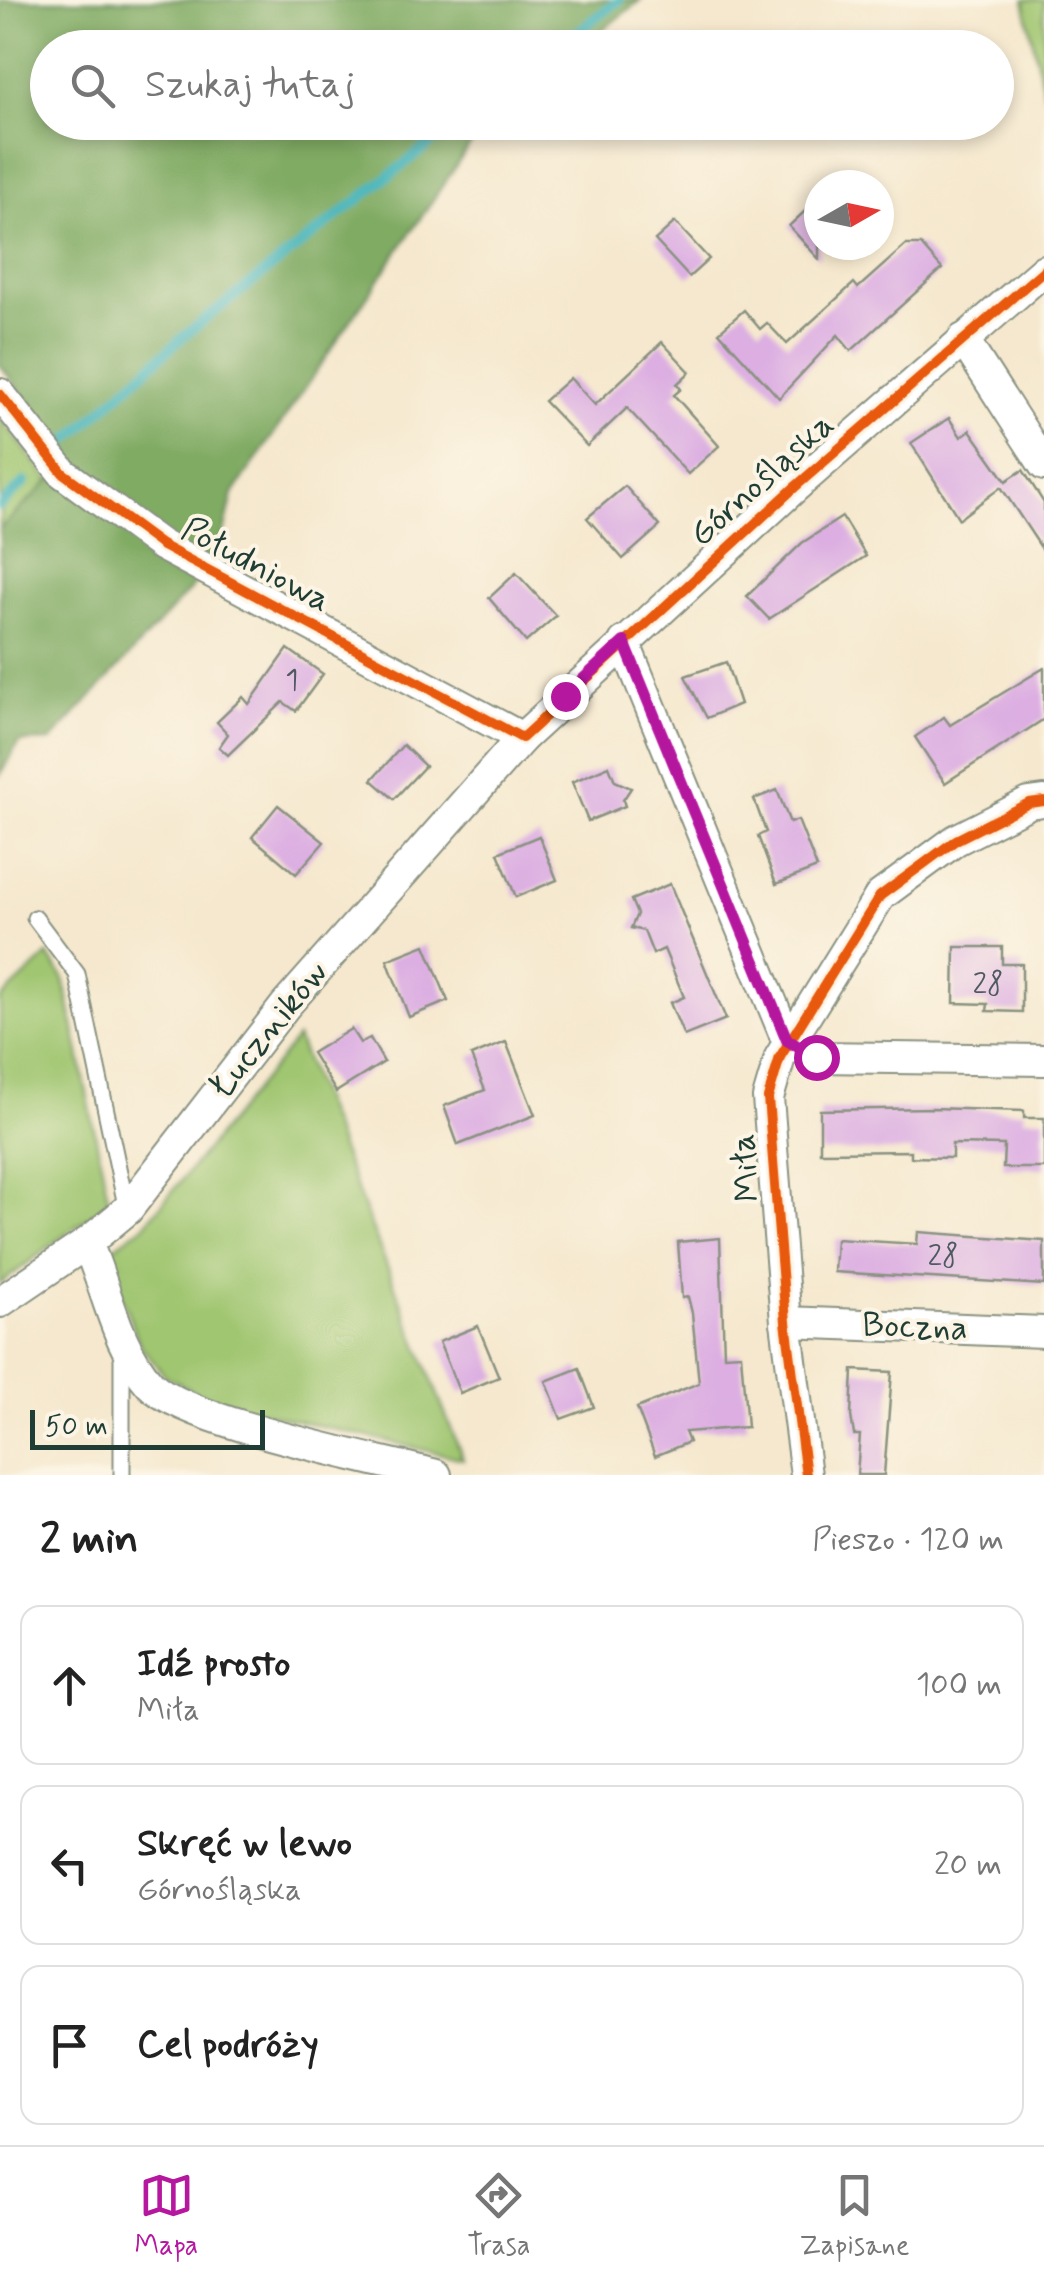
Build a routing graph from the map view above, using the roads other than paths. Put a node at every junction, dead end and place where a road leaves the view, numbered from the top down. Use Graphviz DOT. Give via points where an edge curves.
graph roads {
  1 [pos="1044,270"];
  2 [pos="963,339"];
  3 [pos="0,394"];
  4 [pos="1044,465"];
  5 [pos="624,642"];
  6 [pos="522,738"];
  7 [pos="1044,801"];
  8 [pos="35,918"];
  9 [pos="787,1040"];
  10 [pos="1044,1060"];
  11 [pos="128,1210"];
  12 [pos="87,1244"];
  13 [pos="0,1302"];
  14 [pos="786,1322"];
  15 [pos="1044,1332"];
  16 [pos="122,1342"];
  17 [pos="122,1475"];
  18 [pos="436,1475"];
  19 [pos="806,1475"];
  1 -- 2 [label="street, Górnośląska"];
  2 -- 4 [label="street"];
  2 -- 5 [label="street, Górnośląska"];
  3 -- 6 [label="street, Południowa" via="63,473 161,546"];
  5 -- 6 [label="street, Górnośląska"];
  5 -- 9 [label="street"];
  6 -- 11 [label="street, Łuczników" via="285,1006"];
  7 -- 9 [label="street, Miła" via="956,840 880,896"];
  8 -- 11 [label="lane" via="77,974"];
  9 -- 10 [label="street" via="816,1057"];
  9 -- 14 [label="street, Miła" via="768,1098"];
  11 -- 12 [label="street, Łuczników"];
  12 -- 13 [label="street, Łuczników"];
  12 -- 16 [label="street"];
  14 -- 15 [label="street, Boczna"];
  14 -- 19 [label="street, Miła"];
  16 -- 17 [label="lane"];
  16 -- 18 [label="street" via="152,1386 197,1414"];
}
